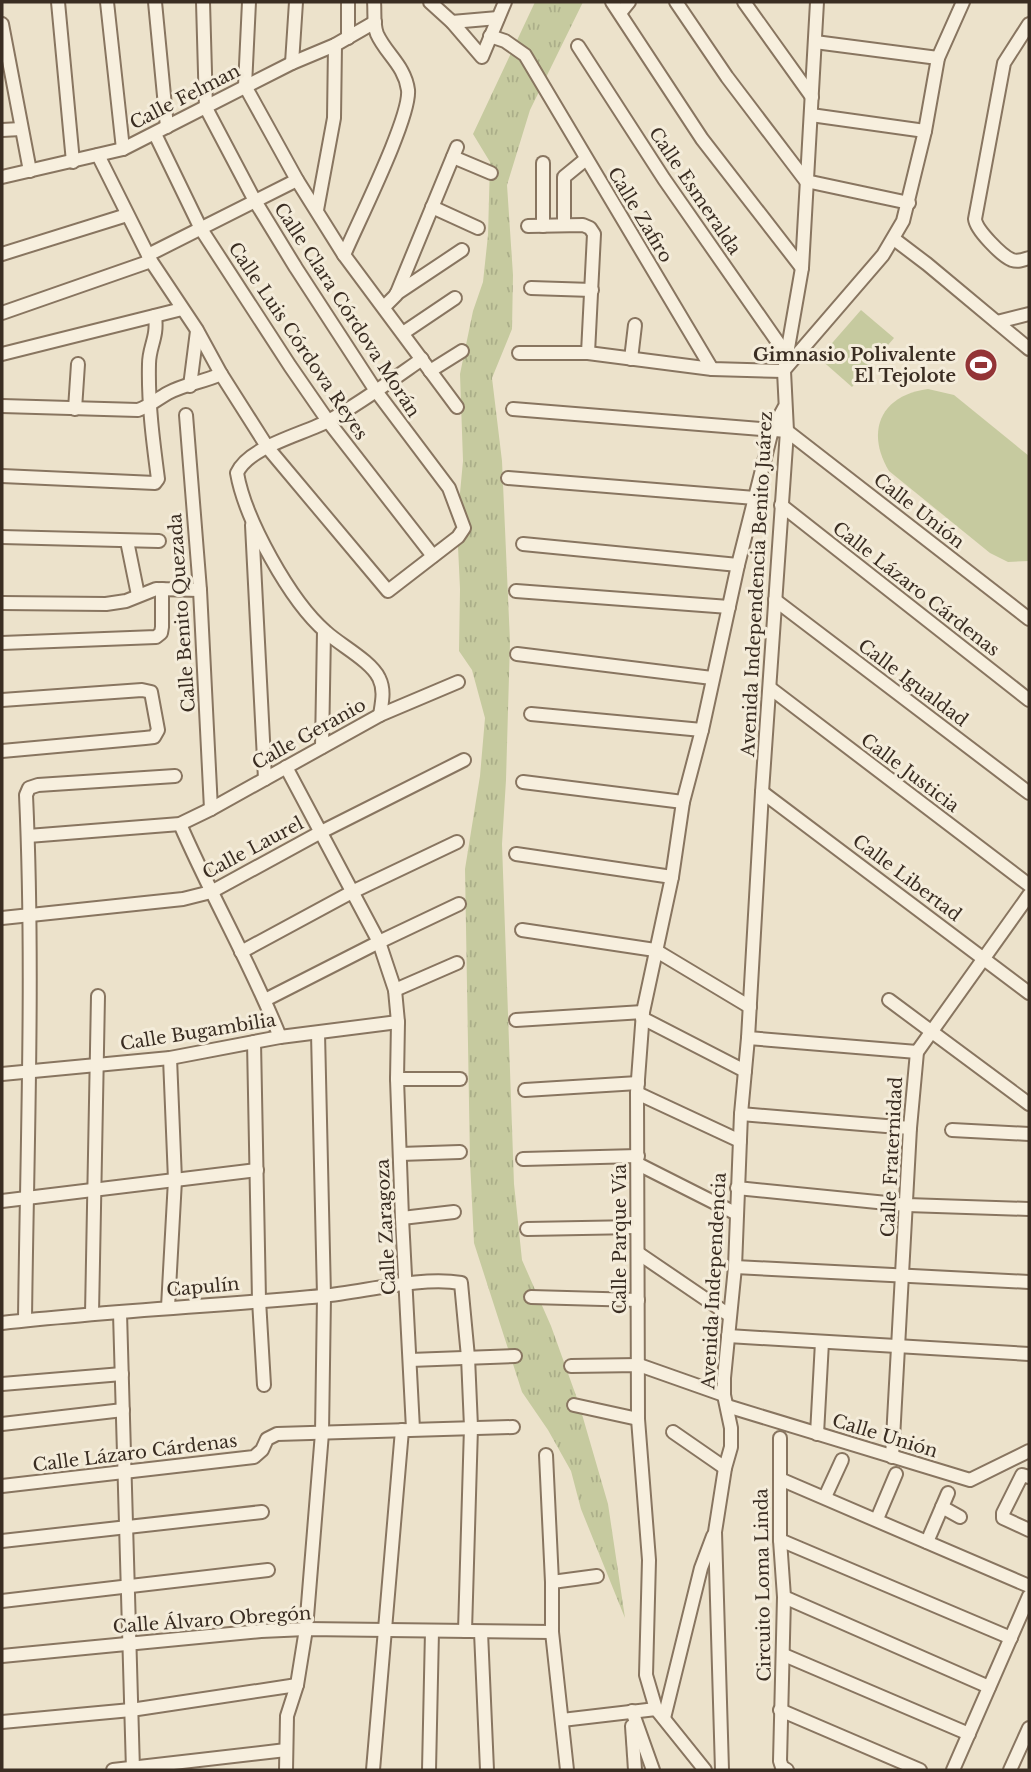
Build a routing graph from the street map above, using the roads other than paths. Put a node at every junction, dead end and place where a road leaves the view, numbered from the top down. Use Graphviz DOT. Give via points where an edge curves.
graph roads {
  1 [pos="58,2"];
  2 [pos="107,2"];
  3 [pos="155,2"];
  4 [pos="203,2"];
  5 [pos="249,2"];
  6 [pos="296,2"];
  7 [pos="348,2"];
  8 [pos="374,2"];
  9 [pos="430,2"];
  10 [pos="505,2"];
  11 [pos="612,2"];
  12 [pos="629,2"];
  13 [pos="676,2"];
  14 [pos="744,2"];
  15 [pos="963,2"];
  16 [pos="816,3"];
  17 [pos="620,13"];
  18 [pos="498,18"];
  19 [pos="375,22"];
  20 [pos="452,22"];
  21 [pos="1029,23"];
  22 [pos="2,24"];
  23 [pos="490,36"];
  24 [pos="348,38"];
  25 [pos="814,42"];
  26 [pos="335,45"];
  27 [pos="578,46"];
  28 [pos="938,58"];
  29 [pos="292,63"];
  30 [pos="6,76"];
  31 [pos="245,86"];
  32 [pos="812,96"];
  33 [pos="206,108"];
  34 [pos="811,115"];
  35 [pos="167,127"];
  36 [pos="21,129"];
  37 [pos="2,131"];
  38 [pos="925,131"];
  39 [pos="155,134"];
  40 [pos="124,149"];
  41 [pos="98,155"];
  42 [pos="586,159"];
  43 [pos="73,162"];
  44 [pos="542,163"];
  45 [pos="30,171"];
  46 [pos="491,173"];
  47 [pos="2,177"];
  48 [pos="297,180"];
  49 [pos="806,181"];
  50 [pos="255,201"];
  51 [pos="909,203"];
  52 [pos="432,207"];
  53 [pos="317,210"];
  54 [pos="127,215"];
  55 [pos="564,225"];
  56 [pos="528,226"];
  57 [pos="543,226"];
  58 [pos="478,228"];
  59 [pos="201,229"];
  60 [pos="894,239"];
  61 [pos="462,250"];
  62 [pos="2,254"];
  63 [pos="344,255"];
  64 [pos="150,258"];
  65 [pos="1029,258"];
  66 [pos="802,268"];
  67 [pos="531,288"];
  68 [pos="592,290"];
  69 [pos="396,295"];
  70 [pos="455,298"];
  71 [pos="384,307"];
  72 [pos="182,309"];
  73 [pos="2,313"];
  74 [pos="1029,314"];
  75 [pos="155,316"];
  76 [pos="997,322"];
  77 [pos="635,325"];
  78 [pos="197,330"];
  79 [pos="403,333"];
  80 [pos="1029,349"];
  81 [pos="462,351"];
  82 [pos="519,353"];
  83 [pos="588,353"];
  84 [pos="2,354"];
  85 [pos="786,354"];
  86 [pos="422,359"];
  87 [pos="631,359"];
  88 [pos="78,364"];
  89 [pos="712,369"];
  90 [pos="430,371"];
  91 [pos="784,371"];
  92 [pos="221,374"];
  93 [pos="190,386"];
  94 [pos="376,391"];
  95 [pos="2,406"];
  96 [pos="149,407"];
  97 [pos="457,407"];
  98 [pos="785,408"];
  99 [pos="75,409"];
  100 [pos="513,409"];
  101 [pos="186,415"];
  102 [pos="328,421"];
  103 [pos="772,430"];
  104 [pos="787,432"];
  105 [pos="268,447"];
  106 [pos="2,476"];
  107 [pos="508,478"];
  108 [pos="755,498"];
  109 [pos="781,505"];
  110 [pos="252,521"];
  111 [pos="2,537"];
  112 [pos="127,541"];
  113 [pos="159,541"];
  114 [pos="523,544"];
  115 [pos="433,556"];
  116 [pos="738,565"];
  117 [pos="162,589"];
  118 [pos="200,590"];
  119 [pos="516,591"];
  120 [pos="138,596"];
  121 [pos="775,600"];
  122 [pos="2,603"];
  123 [pos="729,607"];
  124 [pos="1029,619"];
  125 [pos="324,631"];
  126 [pos="2,643"];
  127 [pos="517,654"];
  128 [pos="712,678"];
  129 [pos="458,682"];
  130 [pos="770,688"];
  131 [pos="2,700"];
  132 [pos="1029,700"];
  133 [pos="531,714"];
  134 [pos="380,715"];
  135 [pos="702,730"];
  136 [pos="322,747"];
  137 [pos="2,751"];
  138 [pos="464,760"];
  139 [pos="285,767"];
  140 [pos="175,776"];
  141 [pos="265,779"];
  142 [pos="523,782"];
  143 [pos="762,792"];
  144 [pos="1029,793"];
  145 [pos="683,802"];
  146 [pos="211,810"];
  147 [pos="180,824"];
  148 [pos="321,832"];
  149 [pos="28,836"];
  150 [pos="457,842"];
  151 [pos="516,854"];
  152 [pos="672,877"];
  153 [pos="1029,885"];
  154 [pos="211,892"];
  155 [pos="352,892"];
  156 [pos="1029,895"];
  157 [pos="459,904"];
  158 [pos="30,915"];
  159 [pos="2,918"];
  160 [pos="522,930"];
  161 [pos="379,942"];
  162 [pos="655,950"];
  163 [pos="242,952"];
  164 [pos="984,957"];
  165 [pos="457,963"];
  166 [pos="395,990"];
  167 [pos="1029,993"];
  168 [pos="98,996"];
  169 [pos="265,1000"];
  170 [pos="889,1000"];
  171 [pos="750,1007"];
  172 [pos="643,1015"];
  173 [pos="516,1020"];
  174 [pos="398,1022"];
  175 [pos="931,1031"];
  176 [pos="318,1032"];
  177 [pos="280,1037"];
  178 [pos="748,1038"];
  179 [pos="254,1042"];
  180 [pos="917,1052"];
  181 [pos="170,1058"];
  182 [pos="98,1064"];
  183 [pos="30,1071"];
  184 [pos="745,1071"];
  185 [pos="2,1074"];
  186 [pos="397,1079"];
  187 [pos="460,1079"];
  188 [pos="638,1088"];
  189 [pos="525,1090"];
  190 [pos="1029,1104"];
  191 [pos="741,1114"];
  192 [pos="910,1128"];
  193 [pos="952,1130"];
  194 [pos="1029,1134"];
  195 [pos="740,1141"];
  196 [pos="460,1152"];
  197 [pos="400,1154"];
  198 [pos="523,1159"];
  199 [pos="638,1160"];
  200 [pos="257,1170"];
  201 [pos="175,1180"];
  202 [pos="737,1188"];
  203 [pos="94,1190"];
  204 [pos="26,1198"];
  205 [pos="2,1201"];
  206 [pos="907,1205"];
  207 [pos="1029,1209"];
  208 [pos="454,1212"];
  209 [pos="737,1214"];
  210 [pos="402,1218"];
  211 [pos="638,1227"];
  212 [pos="527,1229"];
  213 [pos="638,1253"];
  214 [pos="734,1267"];
  215 [pos="903,1276"];
  216 [pos="1029,1282"];
  217 [pos="407,1284"];
  218 [pos="324,1296"];
  219 [pos="531,1297"];
  220 [pos="259,1300"];
  221 [pos="638,1300"];
  222 [pos="167,1307"];
  223 [pos="120,1313"];
  224 [pos="92,1314"];
  225 [pos="729,1315"];
  226 [pos="25,1320"];
  227 [pos="2,1323"];
  228 [pos="728,1336"];
  229 [pos="822,1342"];
  230 [pos="898,1347"];
  231 [pos="1029,1354"];
  232 [pos="515,1356"];
  233 [pos="468,1357"];
  234 [pos="410,1360"];
  235 [pos="571,1366"];
  236 [pos="639,1366"];
  237 [pos="122,1374"];
  238 [pos="2,1384"];
  239 [pos="264,1385"];
  240 [pos="726,1400"];
  241 [pos="574,1405"];
  242 [pos="122,1410"];
  243 [pos="638,1419"];
  244 [pos="2,1424"];
  245 [pos="471,1427"];
  246 [pos="513,1427"];
  247 [pos="408,1429"];
  248 [pos="673,1432"];
  249 [pos="322,1433"];
  250 [pos="817,1434"];
  251 [pos="780,1438"];
  252 [pos="1029,1451"];
  253 [pos="546,1455"];
  254 [pos="892,1457"];
  255 [pos="842,1460"];
  256 [pos="725,1468"];
  257 [pos="124,1472"];
  258 [pos="896,1474"];
  259 [pos="1029,1477"];
  260 [pos="780,1479"];
  261 [pos="2,1486"];
  262 [pos="948,1493"];
  263 [pos="825,1497"];
  264 [pos="942,1507"];
  265 [pos="262,1513"];
  266 [pos="960,1517"];
  267 [pos="877,1519"];
  268 [pos="127,1527"];
  269 [pos="1029,1530"];
  270 [pos="715,1532"];
  271 [pos="780,1540"];
  272 [pos="2,1541"];
  273 [pos="927,1542"];
  274 [pos="268,1570"];
  275 [pos="597,1576"];
  276 [pos="552,1582"];
  277 [pos="127,1586"];
  278 [pos="1029,1586"];
  279 [pos="1029,1596"];
  280 [pos="784,1597"];
  281 [pos="2,1601"];
  282 [pos="306,1629"];
  283 [pos="384,1630"];
  284 [pos="432,1631"];
  285 [pos="465,1631"];
  286 [pos="481,1632"];
  287 [pos="552,1632"];
  288 [pos="1011,1637"];
  289 [pos="129,1643"];
  290 [pos="784,1655"];
  291 [pos="2,1657"];
  292 [pos="297,1685"];
  293 [pos="989,1687"];
  294 [pos="131,1710"];
  295 [pos="780,1710"];
  296 [pos="632,1712"];
  297 [pos="660,1713"];
  298 [pos="562,1720"];
  299 [pos="2,1722"];
  300 [pos="1029,1728"];
  301 [pos="969,1734"];
  302 [pos="286,1750"];
  303 [pos="133,1769"];
  304 [pos="113,1770"];
  305 [pos="286,1770"];
  306 [pos="373,1770"];
  307 [pos="429,1770"];
  308 [pos="487,1770"];
  309 [pos="567,1770"];
  310 [pos="635,1770"];
  311 [pos="653,1770"];
  312 [pos="705,1770"];
  313 [pos="722,1770"];
  314 [pos="787,1770"];
  315 [pos="920,1770"];
  316 [pos="953,1770"];
  317 [pos="1010,1770"];
  1 -- 43 [label="street"];
  2 -- 40 [label="street"];
  3 -- 35 [label="street"];
  4 -- 33 [label="street"];
  5 -- 31 [label="street"];
  6 -- 29 [label="street"];
  7 -- 24 [label="street"];
  8 -- 19 [label="street"];
  9 -- 20 [label="street"];
  10 -- 18 [label="street"];
  11 -- 17 [label="street"];
  12 -- 17 [label="street"];
  13 -- 49 [label="street"];
  14 -- 32 [label="street"];
  15 -- 28 [label="street"];
  16 -- 25 [label="street, Avenida Independencia Benito Juárez"];
  17 -- 66 [label="street" via="702,139"];
  18 -- 20 [label="street"];
  18 -- 23 [label="street"];
  19 -- 24 [label="street, Calle Felman"];
  19 -- 63 [label="street" via="377,34 402,68 407,104"];
  20 -- 23 [label="street" via="482,57"];
  21 -- 65 [label="street" via="1004,63 975,219 977,229 1010,259"];
  22 -- 30 [label="street"];
  23 -- 42 [label="street, Calle Zafiro" via="525,55"];
  24 -- 26 [label="street, Calle Felman"];
  25 -- 28 [label="street"];
  25 -- 32 [label="street, Avenida Independencia Benito Juárez"];
  26 -- 29 [label="street, Calle Felman"];
  26 -- 53 [label="street" via="334,118"];
  27 -- 85 [label="street, Calle Esmeralda"];
  28 -- 38 [label="street"];
  29 -- 31 [label="street, Calle Felman"];
  30 -- 36 [label="street"];
  31 -- 33 [label="street, Calle Felman"];
  31 -- 48 [label="street"];
  32 -- 34 [label="street, Avenida Independencia Benito Juárez"];
  33 -- 35 [label="street, Calle Felman"];
  33 -- 50 [label="street, Calle Clara Córdova Morán"];
  34 -- 38 [label="street"];
  34 -- 49 [label="street, Avenida Independencia Benito Juárez"];
  35 -- 39 [label="street, Calle Felman"];
  36 -- 37 [label="street"];
  36 -- 45 [label="street"];
  38 -- 51 [label="street"];
  39 -- 40 [label="street, Calle Felman"];
  39 -- 59 [label="street, Calle Luis Córdova Reyes"];
  40 -- 41 [label="street, Calle Felman"];
  41 -- 43 [label="street, Calle Felman"];
  41 -- 54 [label="street"];
  42 -- 55 [label="street" via="564,177"];
  42 -- 89 [label="street, Calle Zafiro"];
  43 -- 45 [label="street, Calle Felman"];
  44 -- 57 [label="street"];
  45 -- 47 [label="street, Calle Felman"];
  46 -- 52 [label="street" via="455,152"];
  48 -- 50 [label="street"];
  48 -- 53 [label="street"];
  49 -- 51 [label="street"];
  49 -- 66 [label="street, Avenida Independencia Benito Juárez"];
  50 -- 59 [label="street"];
  50 -- 94 [label="street, Calle Clara Córdova Morán"];
  51 -- 60 [label="street"];
  52 -- 58 [label="street"];
  52 -- 69 [label="street"];
  53 -- 63 [label="street"];
  54 -- 62 [label="street"];
  54 -- 64 [label="street"];
  55 -- 57 [label="street"];
  55 -- 68 [label="street" via="583,225 594,234"];
  56 -- 57 [label="street"];
  59 -- 64 [label="street"];
  59 -- 102 [label="street, Calle Luis Córdova Reyes"];
  60 -- 76 [label="street"];
  60 -- 91 [label="street"];
  61 -- 69 [label="street"];
  63 -- 71 [label="street"];
  64 -- 72 [label="street"];
  64 -- 73 [label="street"];
  66 -- 85 [label="street, Avenida Independencia Benito Juárez"];
  67 -- 68 [label="street"];
  68 -- 83 [label="street"];
  69 -- 71 [label="street"];
  70 -- 79 [label="street"];
  71 -- 79 [label="street"];
  72 -- 75 [label="street"];
  72 -- 78 [label="street"];
  74 -- 76 [label="street"];
  75 -- 84 [label="street"];
  75 -- 96 [label="street"];
  76 -- 80 [label="street"];
  77 -- 87 [label="street"];
  78 -- 92 [label="street"];
  78 -- 93 [label="street"];
  79 -- 86 [label="street"];
  81 -- 90 [label="street"];
  82 -- 83 [label="street"];
  83 -- 87 [label="street"];
  85 -- 91 [label="street, Avenida Independencia Benito Juárez"];
  86 -- 90 [label="street"];
  86 -- 94 [label="street"];
  87 -- 89 [label="street"];
  88 -- 99 [label="street"];
  89 -- 91 [label="street"];
  90 -- 97 [label="street"];
  91 -- 98 [label="street, Avenida Independencia Benito Juárez"];
  92 -- 93 [label="street"];
  92 -- 105 [label="street"];
  93 -- 96 [label="street"];
  94 -- 102 [label="street"];
  94 -- 115 [label="street, Calle Clara Córdova Morán" via="449,488 464,528"];
  95 -- 99 [label="street"];
  96 -- 99 [label="street"];
  96 -- 106 [label="street" via="155,483"];
  98 -- 103 [label="street, Calle Parque Vía"];
  98 -- 104 [label="street, Avenida Independencia Benito Juárez"];
  100 -- 103 [label="street"];
  101 -- 118 [label="street, Calle Benito Quezada"];
  102 -- 105 [label="street"];
  102 -- 115 [label="street, Calle Luis Córdova Reyes"];
  103 -- 104 [label="street"];
  103 -- 108 [label="street, Calle Parque Vía"];
  104 -- 109 [label="street, Avenida Independencia Benito Juárez"];
  104 -- 124 [label="street, Calle Unión"];
  105 -- 110 [label="street" via="241,464 237,473"];
  105 -- 115 [label="street" via="388,591"];
  107 -- 108 [label="street"];
  108 -- 116 [label="street, Calle Parque Vía"];
  109 -- 121 [label="street, Avenida Independencia Benito Juárez"];
  109 -- 132 [label="street, Calle Lázaro Cárdenas"];
  110 -- 125 [label="street" via="286,583"];
  110 -- 141 [label="street"];
  111 -- 112 [label="street"];
  112 -- 113 [label="street"];
  112 -- 120 [label="street"];
  114 -- 116 [label="street"];
  116 -- 123 [label="street, Calle Parque Vía"];
  117 -- 118 [label="street"];
  117 -- 120 [label="street"];
  117 -- 126 [label="street" via="162,628 156,637"];
  118 -- 146 [label="street, Calle Benito Quezada"];
  119 -- 123 [label="street"];
  120 -- 122 [label="street" via="106,604"];
  121 -- 130 [label="street, Avenida Independencia Benito Juárez"];
  121 -- 144 [label="street, Calle Igualdad"];
  123 -- 128 [label="street, Calle Parque Vía"];
  125 -- 134 [label="street" via="379,677 384,695"];
  125 -- 136 [label="street"];
  127 -- 128 [label="street"];
  128 -- 135 [label="street, Calle Parque Vía"];
  129 -- 134 [label="street, Calle Geranio"];
  130 -- 143 [label="street, Avenida Independencia Benito Juárez"];
  130 -- 153 [label="street, Calle Justicia"];
  131 -- 137 [label="street" via="142,690 150,692 153,699 158,730 154,737"];
  133 -- 135 [label="street"];
  134 -- 136 [label="street, Calle Geranio"];
  135 -- 145 [label="street, Calle Parque Vía"];
  136 -- 139 [label="street, Calle Geranio"];
  138 -- 148 [label="street, Calle Laurel"];
  139 -- 141 [label="street, Calle Geranio"];
  139 -- 148 [label="street, Calle Zaragoza"];
  140 -- 149 [label="street" via="29,788"];
  141 -- 146 [label="street, Calle Geranio"];
  142 -- 145 [label="street"];
  143 -- 164 [label="street, Calle Libertad"];
  143 -- 171 [label="street, Avenida Independencia"];
  145 -- 152 [label="street, Calle Parque Vía"];
  146 -- 147 [label="street, Calle Geranio"];
  147 -- 149 [label="street, Calle Geranio"];
  147 -- 154 [label="street"];
  148 -- 154 [label="street, Calle Laurel"];
  148 -- 155 [label="street, Calle Zaragoza"];
  149 -- 158 [label="street"];
  150 -- 155 [label="street"];
  151 -- 152 [label="street"];
  152 -- 162 [label="street, Calle Parque Vía"];
  154 -- 158 [label="street, Calle Laurel"];
  154 -- 163 [label="street"];
  155 -- 161 [label="street, Calle Zaragoza"];
  155 -- 163 [label="street"];
  156 -- 164 [label="street, Calle Fraternidad"];
  157 -- 161 [label="street"];
  158 -- 159 [label="street, Calle Laurel"];
  158 -- 183 [label="street"];
  160 -- 162 [label="street"];
  161 -- 166 [label="street, Calle Zaragoza"];
  161 -- 169 [label="street"];
  162 -- 171 [label="street"];
  162 -- 172 [label="street, Calle Parque Vía"];
  163 -- 169 [label="street"];
  164 -- 167 [label="street, Calle Libertad"];
  164 -- 175 [label="street, Calle Fraternidad"];
  165 -- 166 [label="street"];
  166 -- 174 [label="street, Calle Zaragoza"];
  168 -- 182 [label="street"];
  169 -- 177 [label="street"];
  170 -- 175 [label="street"];
  171 -- 178 [label="street, Avenida Independencia"];
  172 -- 173 [label="street"];
  172 -- 184 [label="street"];
  172 -- 188 [label="street, Calle Parque Vía"];
  174 -- 176 [label="street, Calle Bugambilia"];
  174 -- 186 [label="street, Calle Zaragoza"];
  175 -- 180 [label="street, Calle Fraternidad"];
  175 -- 190 [label="street"];
  176 -- 177 [label="street, Calle Bugambilia"];
  176 -- 218 [label="street"];
  177 -- 179 [label="street, Calle Bugambilia"];
  178 -- 180 [label="street"];
  178 -- 184 [label="street, Avenida Independencia"];
  179 -- 181 [label="street, Calle Bugambilia"];
  179 -- 200 [label="street"];
  180 -- 192 [label="street, Calle Fraternidad"];
  181 -- 182 [label="street, Calle Bugambilia"];
  181 -- 201 [label="street"];
  182 -- 183 [label="street, Calle Bugambilia"];
  182 -- 203 [label="street"];
  183 -- 185 [label="street, Calle Bugambilia"];
  183 -- 204 [label="street"];
  184 -- 191 [label="street, Avenida Independencia"];
  186 -- 187 [label="street"];
  186 -- 197 [label="street, Calle Zaragoza"];
  188 -- 189 [label="street"];
  188 -- 195 [label="street"];
  188 -- 199 [label="street, Calle Parque Vía"];
  191 -- 192 [label="street"];
  191 -- 195 [label="street, Avenida Independencia"];
  192 -- 206 [label="street, Calle Fraternidad"];
  193 -- 194 [label="street"];
  195 -- 202 [label="street, Avenida Independencia"];
  196 -- 197 [label="street"];
  197 -- 210 [label="street, Calle Zaragoza"];
  198 -- 199 [label="street"];
  199 -- 209 [label="street"];
  199 -- 211 [label="street, Calle Parque Vía"];
  200 -- 201 [label="street"];
  200 -- 220 [label="street"];
  201 -- 203 [label="street"];
  201 -- 222 [label="street"];
  202 -- 206 [label="street"];
  202 -- 209 [label="street, Avenida Independencia"];
  203 -- 204 [label="street"];
  203 -- 224 [label="street"];
  204 -- 205 [label="street"];
  204 -- 226 [label="street"];
  206 -- 207 [label="street"];
  206 -- 215 [label="street, Calle Fraternidad"];
  208 -- 210 [label="street"];
  209 -- 214 [label="street, Avenida Independencia"];
  210 -- 217 [label="street, Calle Zaragoza"];
  211 -- 212 [label="street"];
  211 -- 213 [label="street, Calle Parque Vía"];
  213 -- 221 [label="street, Calle Parque Vía"];
  213 -- 225 [label="street"];
  214 -- 215 [label="street"];
  214 -- 225 [label="street, Avenida Independencia"];
  215 -- 216 [label="street"];
  215 -- 230 [label="street, Calle Fraternidad"];
  217 -- 218 [label="street, Capulín"];
  217 -- 233 [label="street, Capulín" via="461,1283"];
  217 -- 234 [label="street, Calle Zaragoza"];
  218 -- 220 [label="street, Capulín"];
  218 -- 249 [label="street"];
  219 -- 221 [label="street"];
  220 -- 222 [label="street, Capulín"];
  220 -- 239 [label="street"];
  221 -- 236 [label="street, Calle Parque Vía"];
  222 -- 223 [label="street, Capulín"];
  223 -- 224 [label="street, Capulín"];
  223 -- 237 [label="street"];
  224 -- 226 [label="street, Capulín"];
  225 -- 228 [label="street, Avenida Independencia"];
  226 -- 227 [label="street, Capulín"];
  228 -- 229 [label="street"];
  228 -- 240 [label="street, Avenida Independencia"];
  229 -- 230 [label="street"];
  229 -- 250 [label="street"];
  230 -- 231 [label="street"];
  230 -- 254 [label="street, Calle Fraternidad"];
  232 -- 233 [label="street"];
  233 -- 234 [label="street"];
  233 -- 245 [label="street"];
  234 -- 247 [label="street, Calle Zaragoza"];
  235 -- 236 [label="street, Calle Unión"];
  236 -- 240 [label="street, Calle Unión"];
  236 -- 243 [label="street, Calle Parque Vía"];
  237 -- 238 [label="street"];
  237 -- 242 [label="street"];
  240 -- 250 [label="street, Calle Unión"];
  240 -- 256 [label="street, Avenida Independencia" via="731,1447"];
  241 -- 243 [label="street"];
  242 -- 244 [label="street"];
  242 -- 257 [label="street"];
  243 -- 297 [label="street, Calle Parque Vía" via="649,1560 646,1675"];
  245 -- 246 [label="street, Calle Lázaro Cárdenas"];
  245 -- 247 [label="street, Calle Lázaro Cárdenas"];
  245 -- 285 [label="street"];
  247 -- 249 [label="street, Calle Lázaro Cárdenas"];
  247 -- 283 [label="street, Calle Zaragoza"];
  248 -- 256 [label="street"];
  249 -- 257 [label="street, Calle Lázaro Cárdenas" via="277,1434 267,1439 254,1457"];
  249 -- 282 [label="street"];
  250 -- 254 [label="street, Calle Unión"];
  251 -- 260 [label="street, Circuito Loma Linda"];
  252 -- 254 [label="street, Calle Unión" via="970,1480"];
  253 -- 276 [label="street"];
  255 -- 263 [label="street"];
  256 -- 270 [label="street, Avenida Independencia"];
  257 -- 261 [label="street, Calle Lázaro Cárdenas"];
  257 -- 268 [label="street"];
  258 -- 267 [label="street"];
  259 -- 269 [label="street" via="1021,1475 1003,1513 1007,1521"];
  260 -- 263 [label="street"];
  260 -- 271 [label="street, Circuito Loma Linda"];
  262 -- 264 [label="street"];
  263 -- 267 [label="street"];
  264 -- 266 [label="street"];
  264 -- 273 [label="street"];
  265 -- 268 [label="street"];
  267 -- 273 [label="street"];
  268 -- 272 [label="street"];
  268 -- 277 [label="street"];
  270 -- 297 [label="street"];
  270 -- 313 [label="street, Avenida Independencia"];
  271 -- 280 [label="street, Circuito Loma Linda"];
  271 -- 288 [label="street"];
  273 -- 278 [label="street"];
  274 -- 277 [label="street"];
  275 -- 276 [label="street"];
  276 -- 287 [label="street"];
  277 -- 281 [label="street"];
  277 -- 289 [label="street"];
  279 -- 288 [label="street"];
  280 -- 290 [label="street, Circuito Loma Linda"];
  280 -- 293 [label="street"];
  282 -- 283 [label="street, Calle Álvaro Obregón"];
  282 -- 289 [label="street, Calle Álvaro Obregón"];
  282 -- 292 [label="street"];
  283 -- 284 [label="street, Calle Álvaro Obregón"];
  283 -- 306 [label="street, Calle Zaragoza"];
  284 -- 285 [label="street, Calle Álvaro Obregón"];
  284 -- 307 [label="street"];
  285 -- 286 [label="street, Calle Álvaro Obregón"];
  286 -- 287 [label="street, Calle Álvaro Obregón"];
  286 -- 308 [label="street"];
  287 -- 298 [label="street"];
  288 -- 293 [label="street"];
  289 -- 291 [label="street, Calle Álvaro Obregón"];
  289 -- 294 [label="street"];
  290 -- 295 [label="street, Circuito Loma Linda"];
  290 -- 301 [label="street"];
  292 -- 294 [label="street"];
  292 -- 302 [label="street" via="288,1716"];
  293 -- 301 [label="street"];
  294 -- 299 [label="street"];
  294 -- 303 [label="street"];
  295 -- 314 [label="street, Circuito Loma Linda" via="780,1760"];
  295 -- 315 [label="street"];
  296 -- 297 [label="street"];
  296 -- 298 [label="street"];
  296 -- 310 [label="street"];
  296 -- 311 [label="street"];
  297 -- 312 [label="street"];
  298 -- 309 [label="street"];
  300 -- 317 [label="street"];
  301 -- 316 [label="street"];
  302 -- 303 [label="street"];
  302 -- 305 [label="street"];
  303 -- 304 [label="street"];
}
